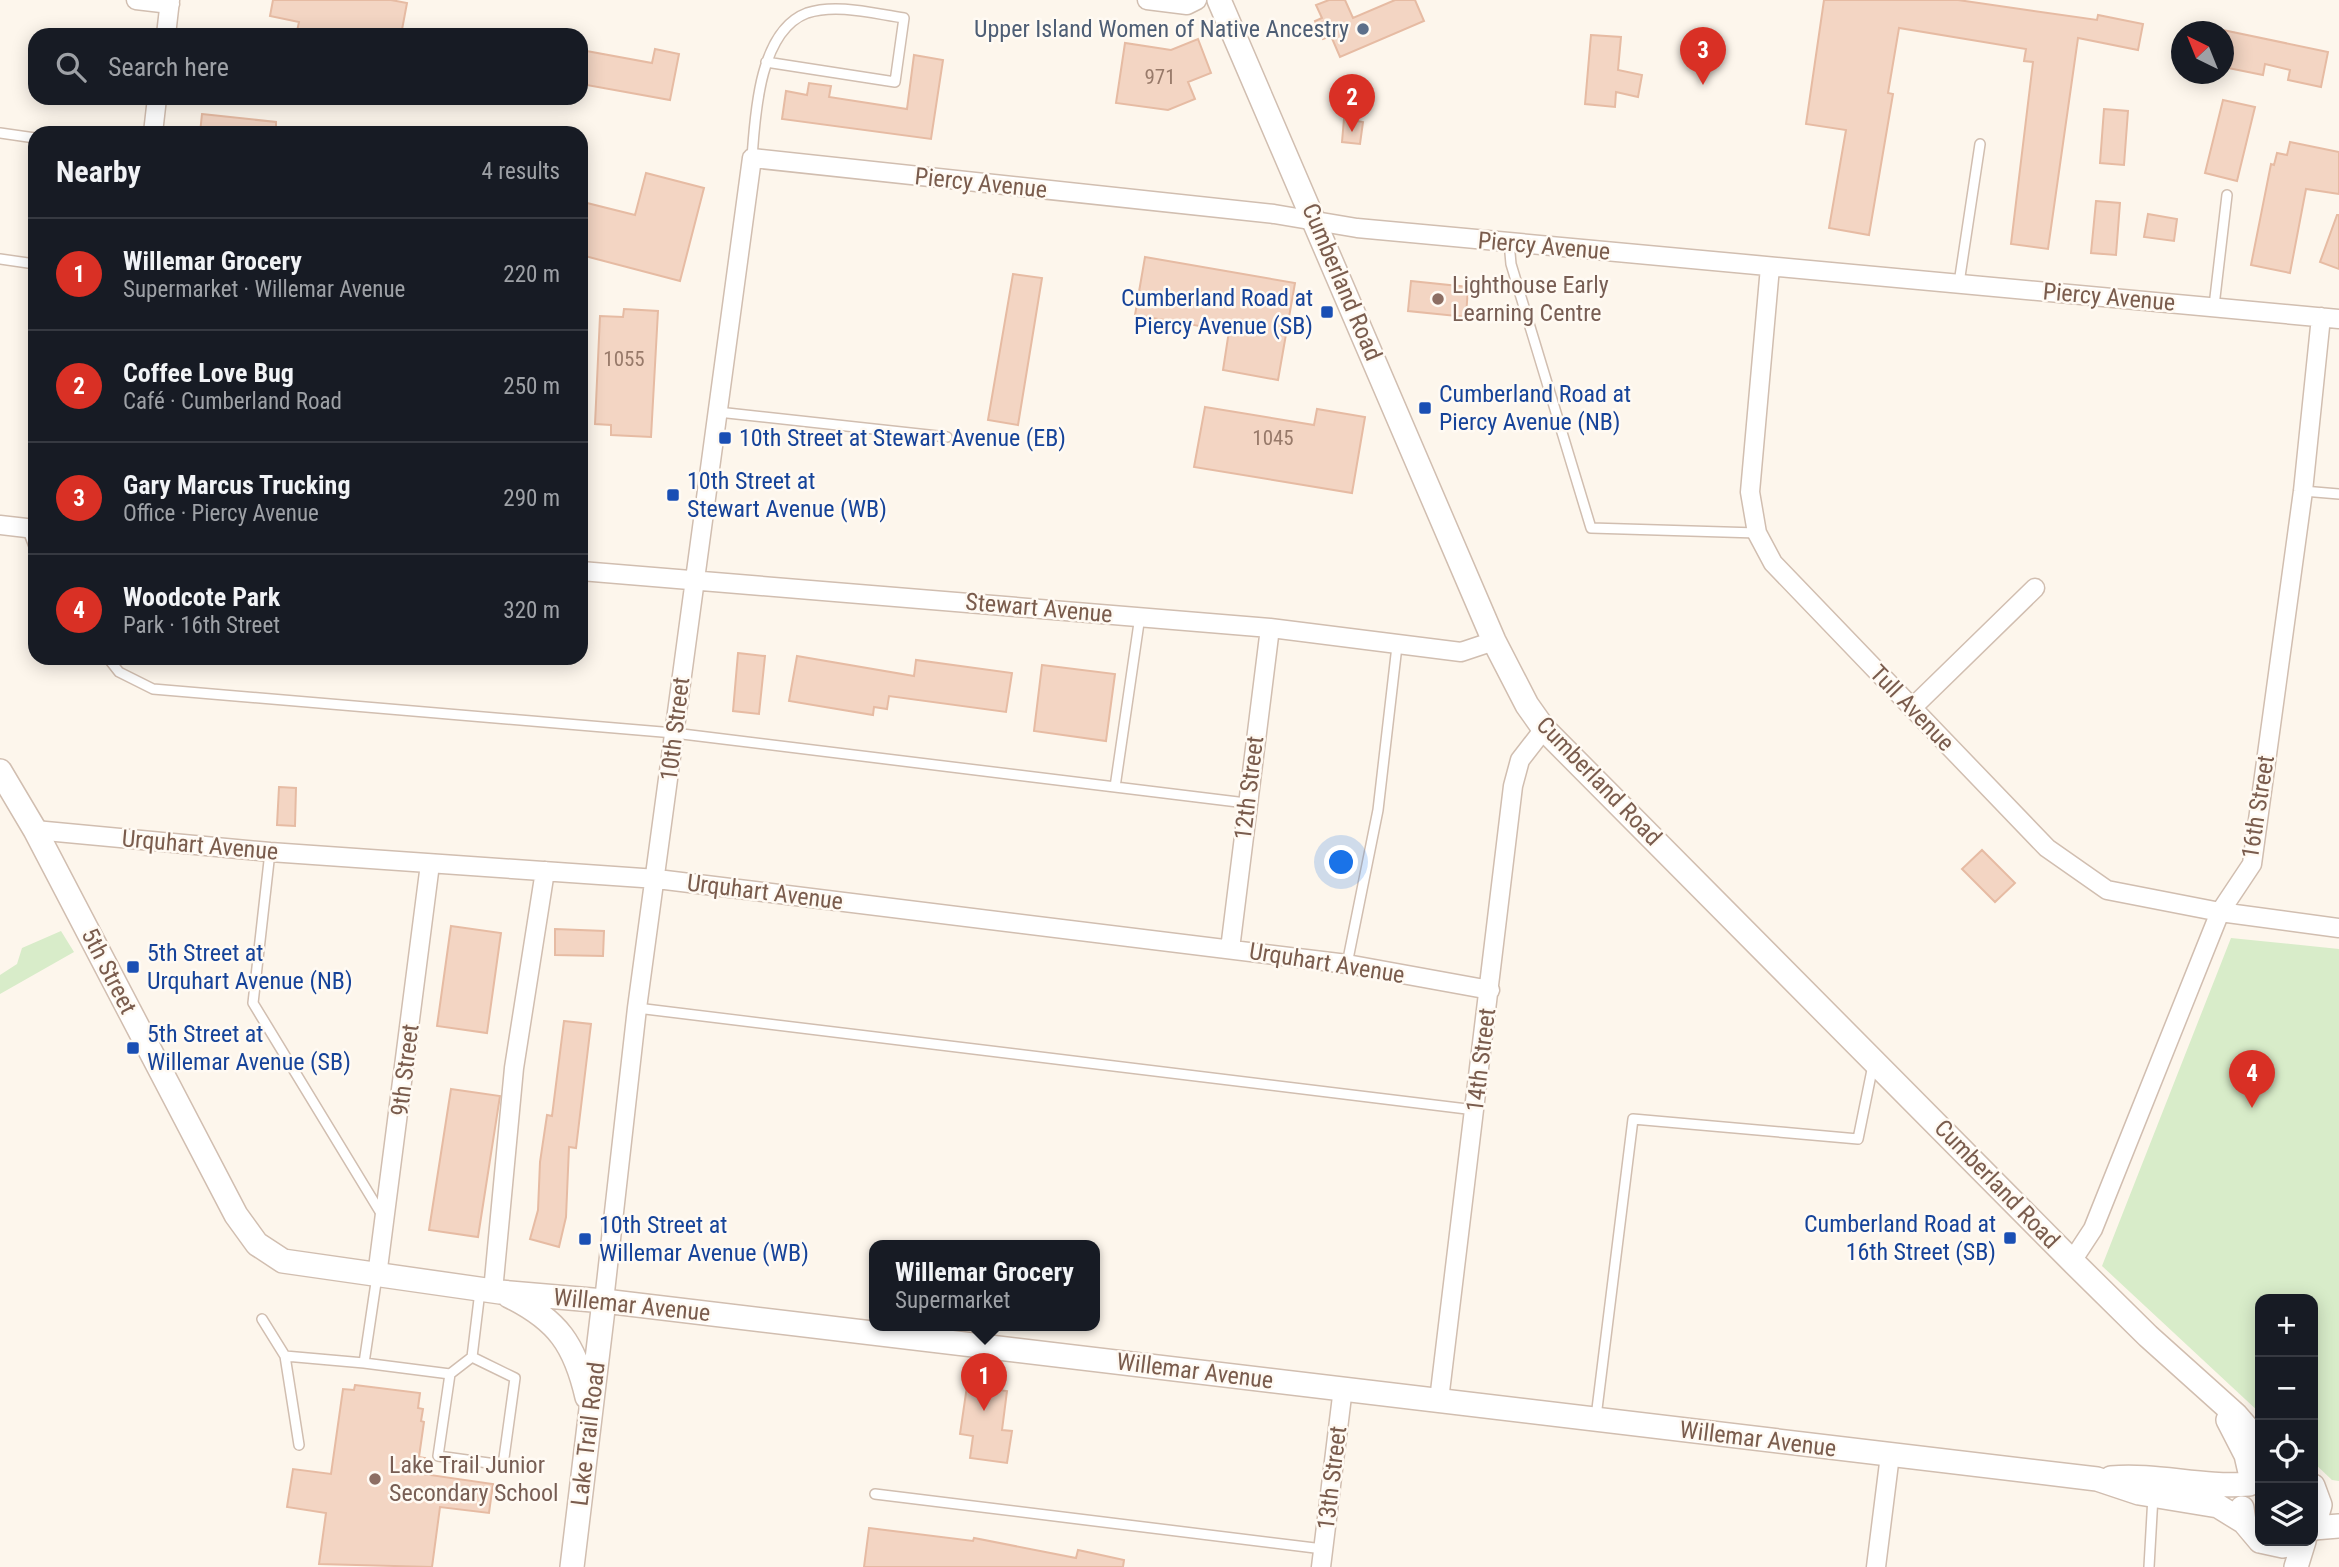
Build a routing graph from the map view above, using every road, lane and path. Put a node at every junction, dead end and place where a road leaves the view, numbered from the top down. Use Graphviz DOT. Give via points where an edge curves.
graph roads {
  1 [pos="136,0"];
  2 [pos="1147,0"];
  3 [pos="1197,0"];
  4 [pos="1219,0"];
  5 [pos="170,2"];
  6 [pos="167,28"];
  7 [pos="766,62"];
  8 [pos="157,105"];
  9 [pos="154,126"];
  10 [pos="0,133"];
  11 [pos="28,137"];
  12 [pos="1980,144"];
  13 [pos="752,158"];
  14 [pos="2227,195"];
  15 [pos="1315,220"];
  16 [pos="1509,242"];
  17 [pos="0,259"];
  18 [pos="28,263"];
  19 [pos="1770,267"];
  20 [pos="1959,283"];
  21 [pos="2214,306"];
  22 [pos="2330,318"];
  23 [pos="718,412"];
  24 [pos="947,437"];
  25 [pos="2303,491"];
  26 [pos="2339,494"];
  27 [pos="0,526"];
  28 [pos="28,528"];
  29 [pos="1756,533"];
  30 [pos="588,572"];
  31 [pos="696,580"];
  32 [pos="2035,588"];
  33 [pos="1140,616"];
  34 [pos="1270,628"];
  35 [pos="1494,641"];
  36 [pos="1397,646"];
  37 [pos="113,665"];
  38 [pos="1912,708"];
  39 [pos="1544,729"];
  40 [pos="674,733"];
  41 [pos="0,771"];
  42 [pos="1115,787"];
  43 [pos="1246,803"];
  44 [pos="36,830"];
  45 [pos="270,852"];
  46 [pos="430,864"];
  47 [pos="545,872"];
  48 [pos="657,879"];
  49 [pos="2220,912"];
  50 [pos="2339,928"];
  51 [pos="1230,949"];
  52 [pos="1347,964"];
  53 [pos="1490,990"];
  54 [pos="637,1008"];
  55 [pos="1874,1059"];
  56 [pos="1475,1110"];
  57 [pos="386,1223"];
  58 [pos="257,1244"];
  59 [pos="2072,1261"];
  60 [pos="377,1276"];
  61 [pos="491,1291"];
  62 [pos="604,1301"];
  63 [pos="261,1319"];
  64 [pos="285,1356"];
  65 [pos="472,1357"];
  66 [pos="364,1363"];
  67 [pos="450,1374"];
  68 [pos="1343,1388"];
  69 [pos="1439,1399"];
  70 [pos="2216,1399"];
  71 [pos="590,1413"];
  72 [pos="1596,1419"];
  73 [pos="2255,1437"];
  74 [pos="299,1445"];
  75 [pos="1890,1455"];
  76 [pos="2097,1479"];
  77 [pos="2254,1480"];
  78 [pos="2318,1491"];
  79 [pos="874,1494"];
  80 [pos="2153,1496"];
  81 [pos="2339,1502"];
  82 [pos="2244,1522"];
  83 [pos="2339,1526"];
  84 [pos="2318,1532"];
  85 [pos="2255,1534"];
  86 [pos="2263,1546"];
  87 [pos="2304,1546"];
  88 [pos="1322,1558"];
  89 [pos="572,1567"];
  90 [pos="1876,1567"];
  91 [pos="2149,1567"];
  92 [pos="2271,1567"];
  93 [pos="2296,1567"];
  1 -- 5 [label="street"];
  2 -- 3 [label="street" via="1188,5"];
  4 -- 15 [label="street, Cumberland Road"];
  5 -- 6 [label="street"];
  7 -- 7 [label="lane" via="780,35 806,13 838,9 904,18 895,82"];
  7 -- 13 [label="lane" via="756,102"];
  8 -- 9 [label="street"];
  10 -- 11 [label="lane"];
  12 -- 20 [label="lane"];
  13 -- 15 [label="street, Piercy Avenue"];
  13 -- 23 [label="street, 10th Street"];
  14 -- 21 [label="lane"];
  15 -- 16 [label="street, Piercy Avenue"];
  15 -- 35 [label="street, Cumberland Road"];
  16 -- 19 [label="street, Piercy Avenue"];
  16 -- 29 [label="lane" via="1511,264 1591,527"];
  17 -- 18 [label="lane"];
  19 -- 20 [label="street, Piercy Avenue"];
  19 -- 29 [label="street, Tull Avenue" via="1750,492"];
  20 -- 21 [label="street, Piercy Avenue"];
  21 -- 22 [label="street, Piercy Avenue"];
  22 -- 25 [label="street, 16th Street"];
  23 -- 24 [label="lane"];
  23 -- 31 [label="street, 10th Street"];
  25 -- 26 [label="lane"];
  25 -- 49 [label="street, 16th Street" via="2252,864"];
  27 -- 28 [label="street"];
  29 -- 38 [label="street, Tull Avenue" via="1773,563"];
  30 -- 31 [label="street, Stewart Avenue"];
  31 -- 33 [label="street, Stewart Avenue"];
  31 -- 40 [label="street, 10th Street"];
  32 -- 38 [label="street"];
  33 -- 34 [label="street, Stewart Avenue"];
  33 -- 42 [label="lane"];
  34 -- 36 [label="street, Stewart Avenue"];
  34 -- 43 [label="street, 12th Street"];
  35 -- 36 [label="street, Stewart Avenue" via="1461,652"];
  35 -- 39 [label="street, Cumberland Road"];
  36 -- 52 [label="lane" via="1378,810"];
  37 -- 40 [label="lane" via="153,689"];
  38 -- 49 [label="street, Tull Avenue" via="2047,848 2107,890"];
  39 -- 53 [label="street, 14th Street" via="1520,760 1513,786"];
  39 -- 55 [label="street, Cumberland Road"];
  40 -- 42 [label="lane"];
  40 -- 48 [label="street, 10th Street"];
  41 -- 44 [label="street, 5th Street"];
  42 -- 43 [label="lane"];
  43 -- 51 [label="street, 12th Street"];
  44 -- 45 [label="street, Urquhart Avenue"];
  44 -- 58 [label="street, 5th Street" via="236,1215"];
  45 -- 46 [label="street, Urquhart Avenue"];
  45 -- 57 [label="lane" via="253,1003"];
  46 -- 47 [label="street, Urquhart Avenue"];
  46 -- 57 [label="street, 9th Street"];
  47 -- 48 [label="street, Urquhart Avenue"];
  47 -- 61 [label="street" via="514,1068"];
  48 -- 51 [label="street, Urquhart Avenue"];
  48 -- 54 [label="street, 10th Street"];
  49 -- 50 [label="street, Tull Avenue"];
  49 -- 59 [label="street, 16th Street" via="2093,1229"];
  51 -- 52 [label="street, Urquhart Avenue"];
  52 -- 53 [label="street, Urquhart Avenue"];
  53 -- 56 [label="street, 14th Street"];
  54 -- 56 [label="lane"];
  54 -- 62 [label="street, 10th Street"];
  55 -- 59 [label="street, Cumberland Road"];
  55 -- 72 [label="lane" via="1858,1139 1633,1119"];
  56 -- 69 [label="street, 14th Street"];
  57 -- 60 [label="street, 9th Street"];
  58 -- 60 [label="street, Willemar Avenue" via="283,1261"];
  59 -- 70 [label="street, Cumberland Road"];
  60 -- 61 [label="street, Willemar Avenue"];
  60 -- 66 [label="lane"];
  61 -- 62 [label="street, Willemar Avenue"];
  61 -- 65 [label="lane"];
  61 -- 71 [label="street" via="544,1316 570,1345 580,1365"];
  62 -- 68 [label="street, Willemar Avenue"];
  62 -- 71 [label="street, Lake Trail Road"];
  63 -- 64 [label="lane"];
  64 -- 66 [label="lane"];
  64 -- 74 [label="lane"];
  65 -- 67 [label="lane"];
  65 -- 67 [label="lane" via="515,1378 503,1465 438,1456"];
  66 -- 67 [label="lane"];
  68 -- 69 [label="street, Willemar Avenue"];
  68 -- 88 [label="street, 13th Street"];
  69 -- 72 [label="street, Willemar Avenue"];
  70 -- 73 [label="street, Cumberland Road"];
  70 -- 77 [label="street, Cumberland Road" via="2246,1454"];
  71 -- 89 [label="street, Lake Trail Road"];
  72 -- 75 [label="street, Willemar Avenue"];
  75 -- 76 [label="street, Willemar Avenue"];
  75 -- 90 [label="street"];
  76 -- 77 [label="street, Willemar Avenue" via="2135,1476 2207,1485"];
  76 -- 80 [label="street, Willemar Avenue"];
  77 -- 82 [label="street" via="2242,1503"];
  78 -- 81 [label="street"];
  79 -- 88 [label="lane"];
  80 -- 82 [label="street, Willemar Avenue" via="2218,1506"];
  80 -- 91 [label="lane"];
  82 -- 85 [label="street"];
  83 -- 84 [label="street"];
  86 -- 92 [label="street"];
  87 -- 93 [label="street"];
}
